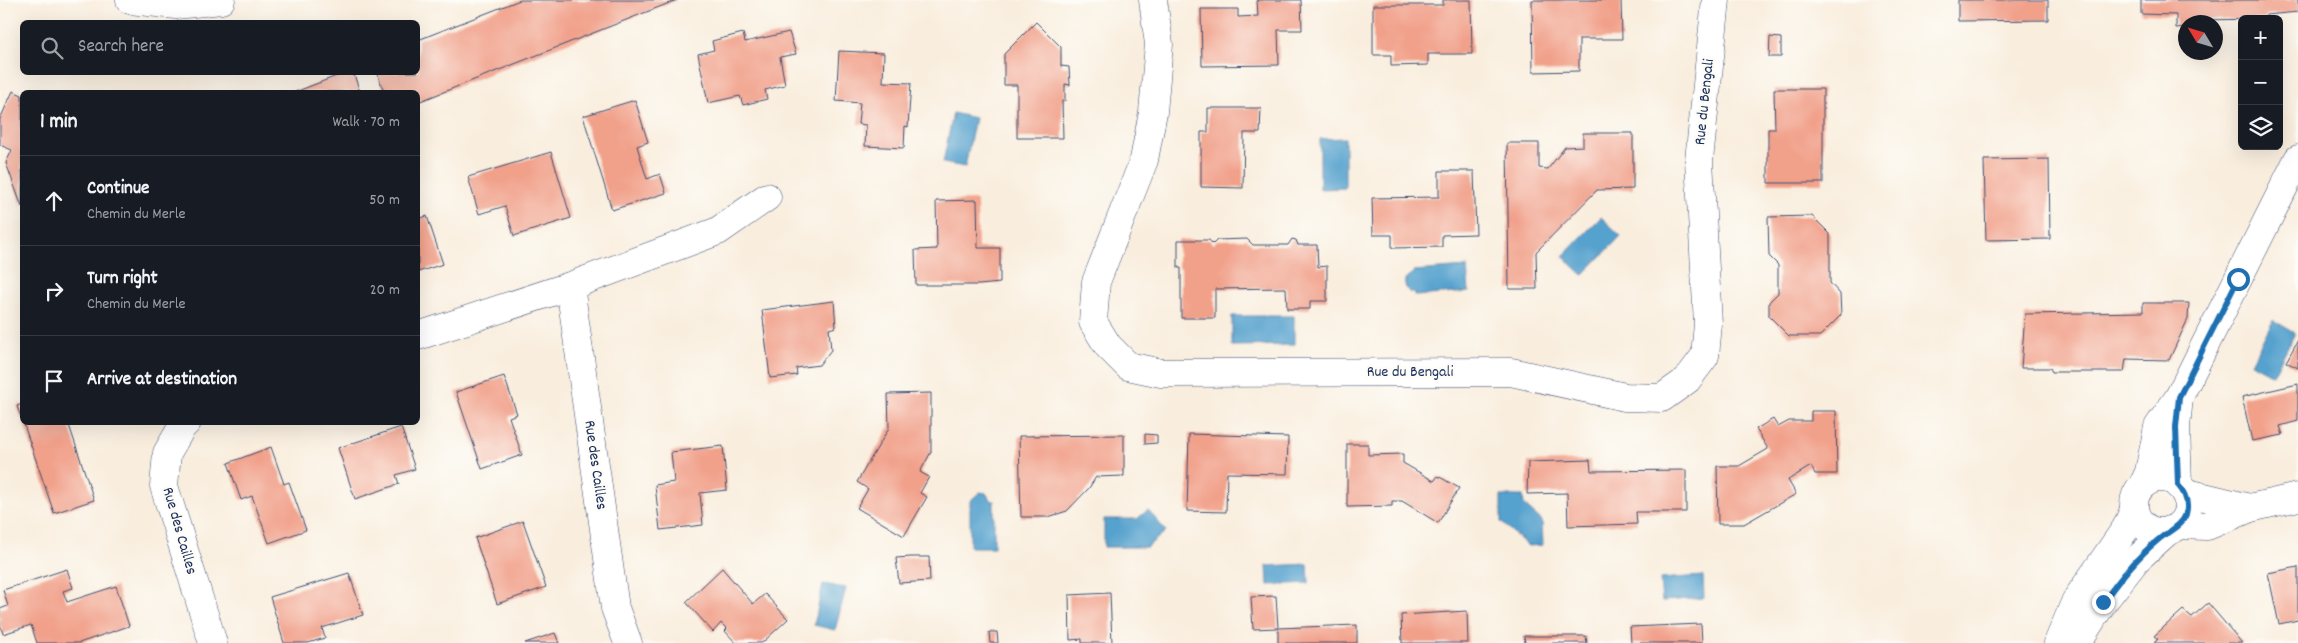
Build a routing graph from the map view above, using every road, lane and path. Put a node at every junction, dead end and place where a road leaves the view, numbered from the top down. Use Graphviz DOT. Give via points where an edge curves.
graph roads {
  1 [pos="130,0"];
  2 [pos="221,0"];
  3 [pos="1153,0"];
  4 [pos="1716,0"];
  5 [pos="2298,159"];
  6 [pos="767,197"];
  7 [pos="570,286"];
  8 [pos="420,335"];
  9 [pos="2179,397"];
  10 [pos="184,425"];
  11 [pos="2181,489"];
  12 [pos="2298,497"];
  13 [pos="2138,498"];
  14 [pos="2250,508"];
  15 [pos="2174,528"];
  16 [pos="213,643"];
  17 [pos="628,643"];
  18 [pos="2058,643"];
  19 [pos="2077,643"];
  1 -- 2 [label="street" via="176,5"];
  3 -- 4 [label="street, Rue du Bengali" via="1159,44 1153,112 1144,160 1096,282 1093,322 1108,346 1128,366 1161,373 1511,372 1625,397 1662,398 1687,380 1705,356 1708,324 1700,160"];
  5 -- 9 [label="street"];
  6 -- 7 [label="street" via="718,231"];
  7 -- 8 [label="street"];
  7 -- 17 [label="street, Rue des Cailles" via="615,608"];
  9 -- 11 [label="street" via="2176,427"];
  9 -- 13 [label="street" via="2158,427 2149,472"];
  10 -- 16 [label="street, Rue des Cailles" via="166,453 164,486"];
  11 -- 13 [label="street" via="2170,480 2160,478 2151,480"];
  11 -- 14 [label="street"];
  11 -- 15 [label="street" via="2187,504 2186,515"];
  12 -- 14 [label="street"];
  13 -- 15 [label="street" via="2139,521 2147,528 2158,532"];
  13 -- 18 [label="street" via="2126,528 2076,600"];
  14 -- 15 [label="street" via="2207,526"];
  15 -- 19 [label="street" via="2136,560 2103,602"];
}
